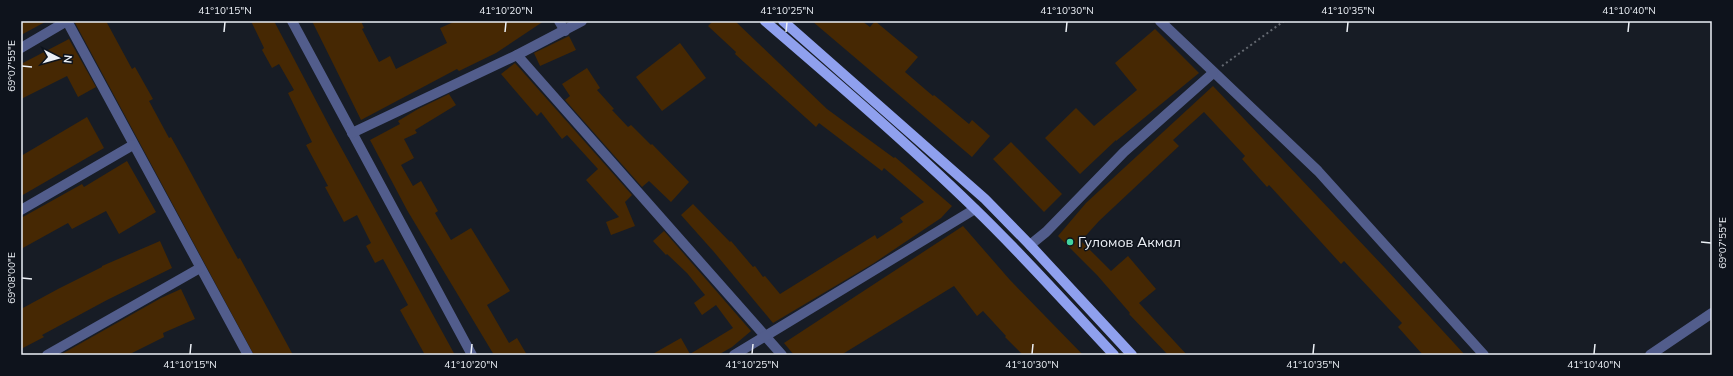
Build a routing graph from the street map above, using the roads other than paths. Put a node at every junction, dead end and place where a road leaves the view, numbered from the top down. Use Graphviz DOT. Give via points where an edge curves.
graph roads {
  1 [pos="67,21"];
  2 [pos="292,21"];
  3 [pos="559,21"];
  4 [pos="582,21"];
  5 [pos="765,21"];
  6 [pos="783,21"];
  7 [pos="1160,21"];
  8 [pos="566,31"];
  9 [pos="21,48"];
  10 [pos="517,55"];
  11 [pos="1213,73"];
  12 [pos="352,133"];
  13 [pos="133,145"];
  14 [pos="975,209"];
  15 [pos="21,210"];
  16 [pos="1030,245"];
  17 [pos="200,268"];
  18 [pos="1712,313"];
  19 [pos="765,337"];
  20 [pos="46,355"];
  21 [pos="248,355"];
  22 [pos="472,355"];
  23 [pos="734,355"];
  24 [pos="782,355"];
  25 [pos="1114,355"];
  26 [pos="1132,355"];
  27 [pos="1484,355"];
  28 [pos="1650,355"];
  1 -- 9 [label="street"];
  1 -- 13 [label="street"];
  2 -- 12 [label="street"];
  3 -- 8 [label="street"];
  4 -- 8 [label="street"];
  5 -- 14 [label="main road"];
  6 -- 16 [label="main road" via="958,174"];
  7 -- 11 [label="street"];
  8 -- 10 [label="street"];
  10 -- 12 [label="street"];
  10 -- 19 [label="street"];
  11 -- 16 [label="street" via="1124,152 1046,232"];
  11 -- 27 [label="street" via="1318,171"];
  12 -- 22 [label="street"];
  13 -- 15 [label="street"];
  13 -- 17 [label="street"];
  14 -- 19 [label="street"];
  14 -- 25 [label="main road"];
  16 -- 26 [label="main road"];
  17 -- 20 [label="street"];
  17 -- 21 [label="street"];
  18 -- 28 [label="street"];
  19 -- 23 [label="street"];
  19 -- 24 [label="street"];
}
